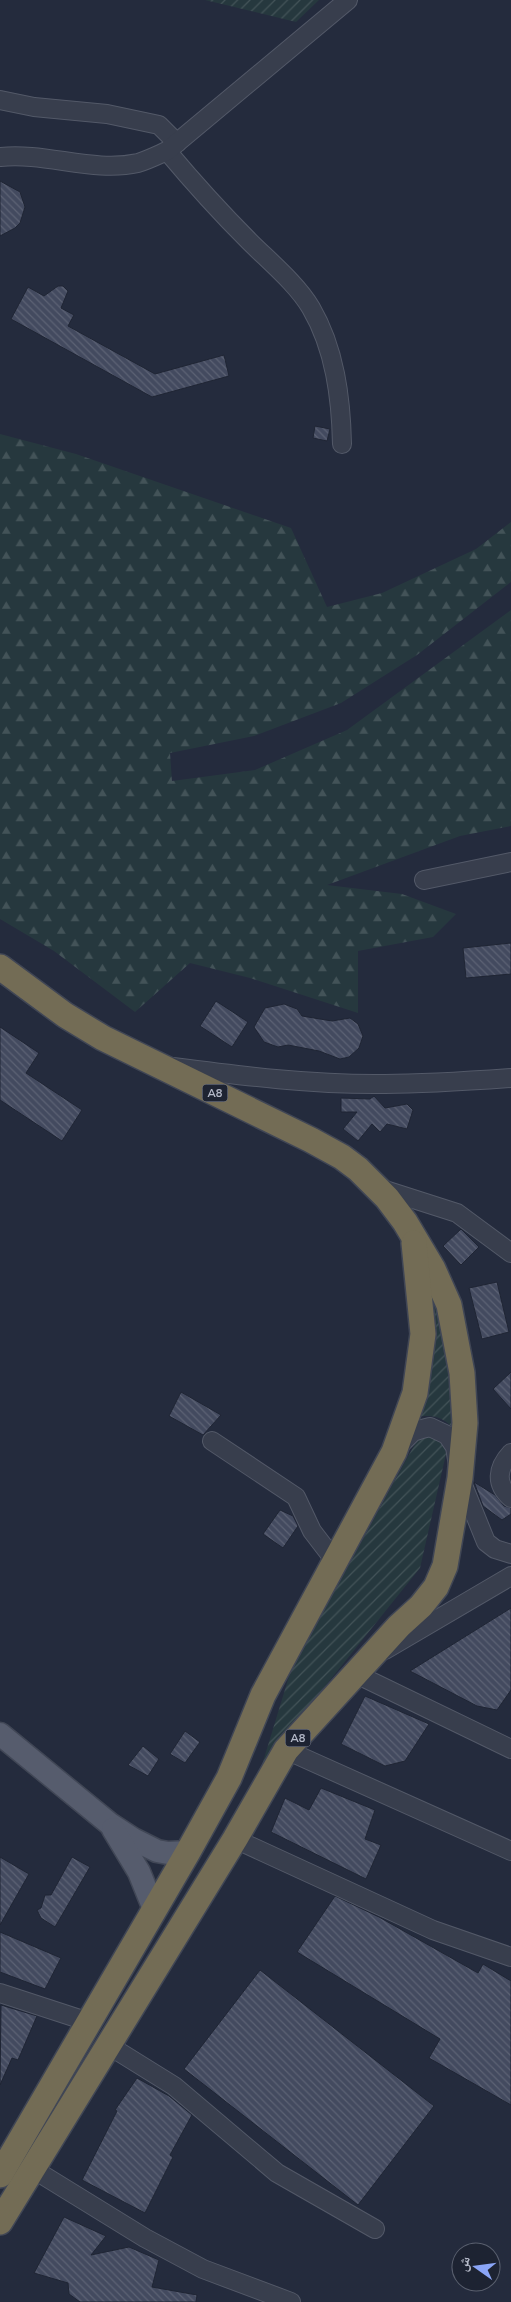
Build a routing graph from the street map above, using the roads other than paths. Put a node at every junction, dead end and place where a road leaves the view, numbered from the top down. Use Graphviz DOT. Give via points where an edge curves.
graph roads {
  1 [pos="348,0"];
  2 [pos="0,100"];
  3 [pos="172,147"];
  4 [pos="26,156"];
  5 [pos="0,158"];
  6 [pos="0,169"];
  7 [pos="342,444"];
  8 [pos="511,862"];
  9 [pos="424,880"];
  10 [pos="0,967"];
  11 [pos="159,1065"];
  12 [pos="511,1078"];
  13 [pos="378,1188"];
  14 [pos="414,1236"];
  15 [pos="511,1253"];
  16 [pos="212,1441"];
  17 [pos="394,1452"];
  18 [pos="511,1453"];
  19 [pos="460,1478"];
  20 [pos="511,1498"];
  21 [pos="511,1554"];
  22 [pos="335,1561"];
  23 [pos="511,1576"];
  24 [pos="362,1667"];
  25 [pos="0,1734"];
  26 [pos="511,1749"];
  27 [pos="286,1750"];
  28 [pos="110,1824"];
  29 [pos="235,1839"];
  30 [pos="511,1851"];
  31 [pos="188,1852"];
  32 [pos="154,1909"];
  33 [pos="511,1957"];
  34 [pos="0,1993"];
  35 [pos="89,2022"];
  36 [pos="108,2045"];
  37 [pos="33,2169"];
  38 [pos="0,2175"];
  39 [pos="0,2222"];
  40 [pos="375,2229"];
  41 [pos="291,2302"];
  1 -- 3 [label="street"];
  2 -- 3 [label="street" via="34,107 107,114 159,125"];
  3 -- 4 [label="street" via="138,163 119,165"];
  3 -- 7 [label="street" via="198,189 311,307 323,332 341,402"];
  4 -- 5 [label="street"];
  4 -- 6 [label="street"];
  8 -- 9 [label="street"];
  10 -- 11 [label="highway, A8" via="72,1019"];
  11 -- 12 [label="street" via="340,1083 445,1083"];
  11 -- 13 [label="highway, A8" via="342,1157"];
  13 -- 14 [label="highway, A8"];
  13 -- 15 [label="street" via="457,1213"];
  14 -- 17 [label="highway, A8" via="422,1349 415,1393"];
  14 -- 19 [label="highway, A8" via="443,1286 456,1338 465,1423"];
  16 -- 22 [label="street" via="296,1497 312,1531"];
  17 -- 19 [label="street" via="413,1432 430,1427 439,1430 455,1447"];
  17 -- 22 [label="highway, A8"];
  18 -- 20 [label="street" via="502,1464 498,1478"];
  19 -- 21 [label="street" via="486,1542"];
  19 -- 24 [label="highway, A8" via="445,1566 436,1586"];
  22 -- 31 [label="highway, A8" via="263,1695 229,1778"];
  23 -- 24 [label="street"];
  24 -- 26 [label="street"];
  24 -- 27 [label="highway, A8"];
  25 -- 28 [label="main road"];
  27 -- 29 [label="highway, A8"];
  27 -- 30 [label="street"];
  28 -- 31 [label="main road" via="152,1849 168,1853"];
  28 -- 32 [label="main road" via="138,1872"];
  29 -- 33 [label="street" via="433,1930"];
  29 -- 36 [label="highway, A8"];
  31 -- 32 [label="highway, A8"];
  32 -- 35 [label="highway, A8"];
  34 -- 35 [label="street"];
  35 -- 38 [label="highway, A8"];
  36 -- 37 [label="highway, A8"];
  36 -- 40 [label="street" via="174,2086 277,2174"];
  37 -- 39 [label="highway, A8"];
  37 -- 41 [label="street" via="145,2238 203,2269"];
}
